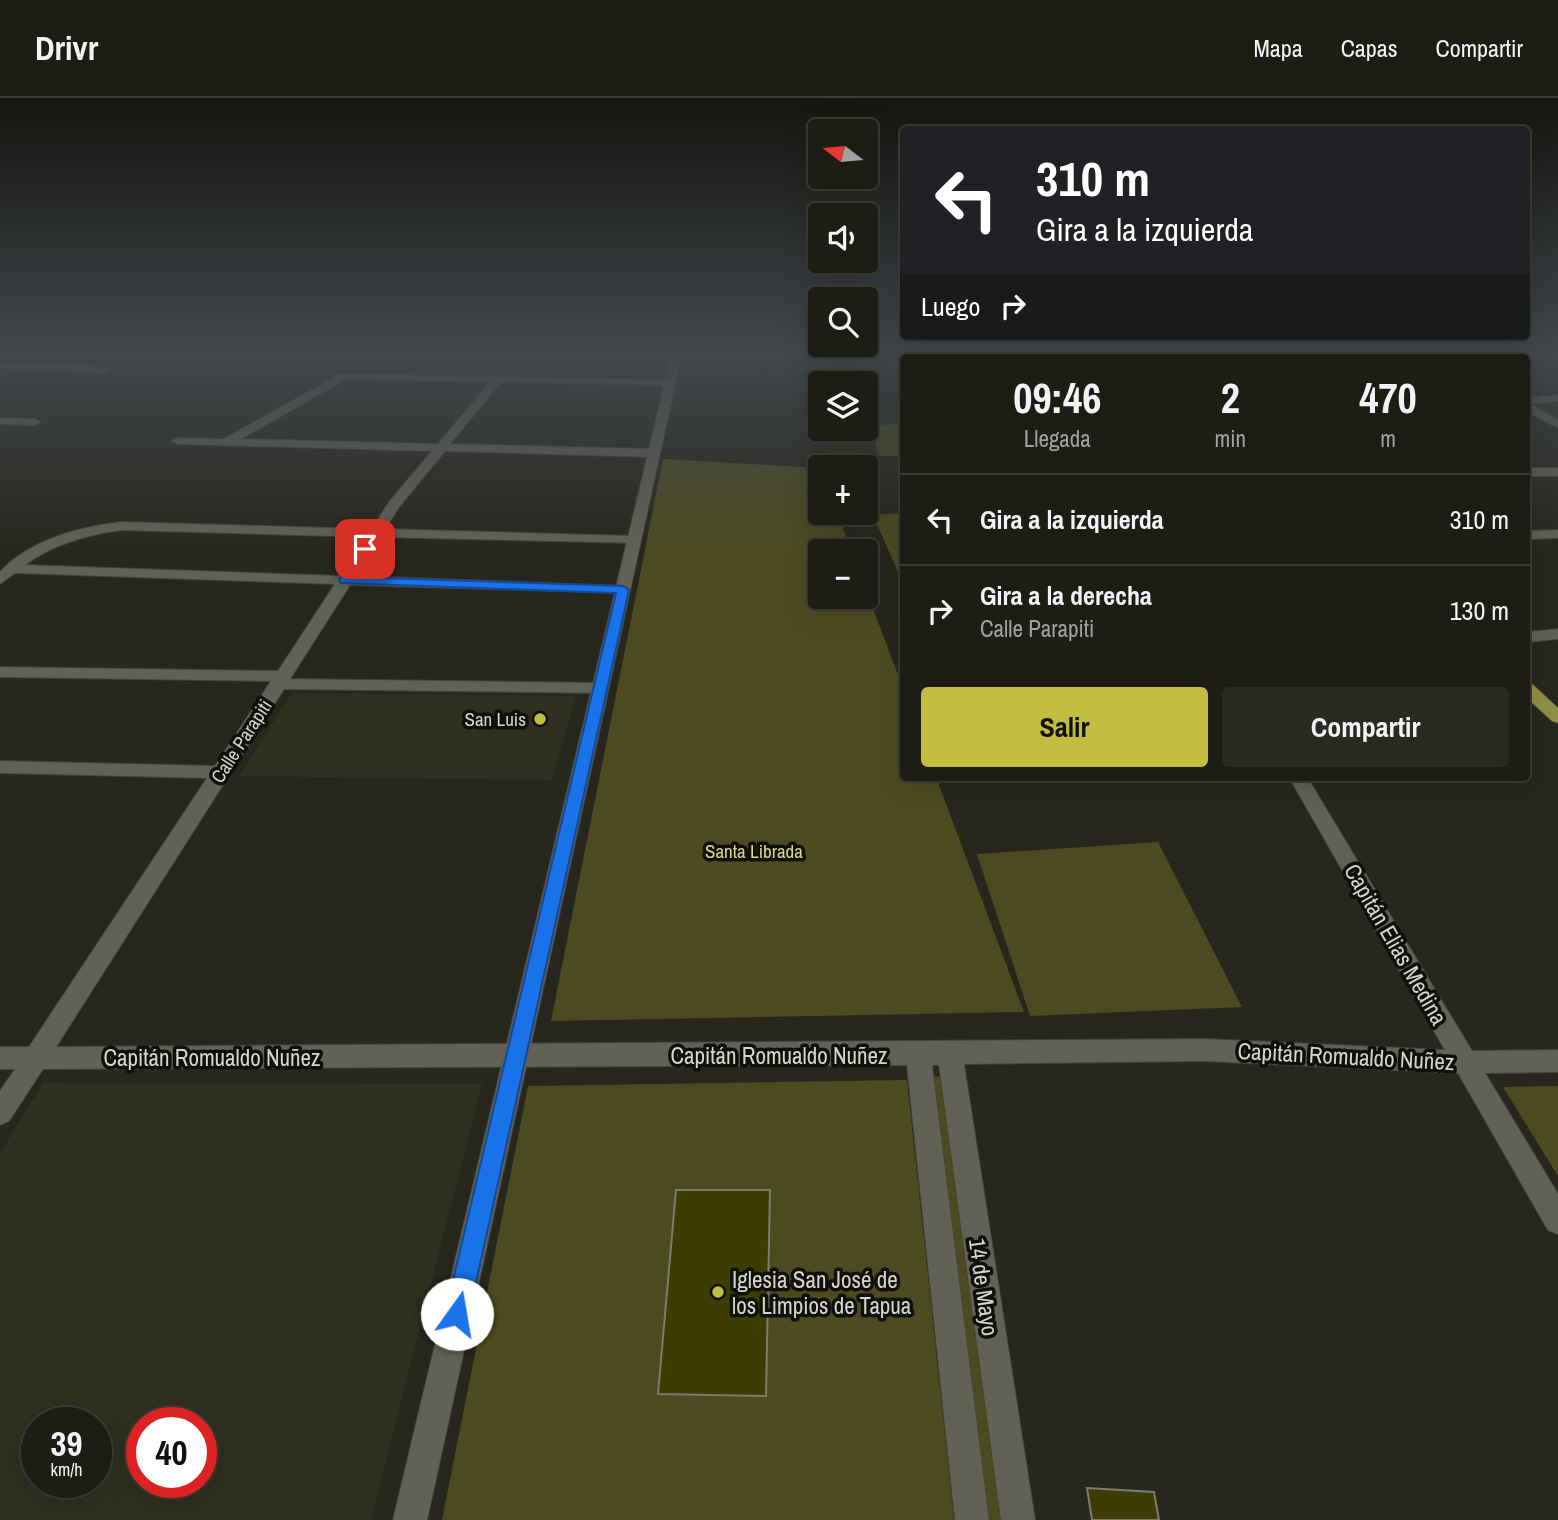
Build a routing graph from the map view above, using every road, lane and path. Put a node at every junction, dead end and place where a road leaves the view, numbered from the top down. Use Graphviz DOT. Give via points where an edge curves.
graph roads {
  1 [pos="268,419"];
  2 [pos="465,419"];
  3 [pos="662,419"];
  4 [pos="0,421"];
  5 [pos="34,422"];
  6 [pos="178,441"];
  7 [pos="226,443"];
  8 [pos="441,448"];
  9 [pos="654,453"];
  10 [pos="1558,471"];
  11 [pos="1530,472"];
  12 [pos="375,533"];
  13 [pos="1558,534"];
  14 [pos="1530,535"];
  15 [pos="634,540"];
  16 [pos="5,575"];
  17 [pos="345,580"];
  18 [pos="623,590"];
  19 [pos="1558,634"];
  20 [pos="1530,637"];
  21 [pos="0,672"];
  22 [pos="280,680"];
  23 [pos="600,688"];
  24 [pos="1530,692"];
  25 [pos="1558,717"];
  26 [pos="0,767"];
  27 [pos="221,772"];
  28 [pos="1300,781"];
  29 [pos="950,1053"];
  30 [pos="918,1054"];
  31 [pos="516,1055"];
  32 [pos="0,1058"];
  33 [pos="36,1058"];
  34 [pos="1558,1061"];
  35 [pos="1465,1062"];
  36 [pos="0,1113"];
  37 [pos="1558,1220"];
  38 [pos="410,1520"];
  39 [pos="972,1520"];
  40 [pos="1018,1520"];
  1 -- 7 [label="street"];
  2 -- 8 [label="street, Calle Parapiti"];
  3 -- 9 [label="street"];
  4 -- 5 [label="street"];
  6 -- 7 [label="street"];
  7 -- 8 [label="street"];
  8 -- 9 [label="street"];
  8 -- 12 [label="street, Calle Parapiti"];
  9 -- 15 [label="street"];
  10 -- 11 [label="street"];
  12 -- 15 [label="street"];
  12 -- 16 [label="street" via="109,527 48,546"];
  12 -- 17 [label="street, Calle Parapiti"];
  13 -- 14 [label="street"];
  15 -- 18 [label="street"];
  16 -- 17 [label="street"];
  17 -- 18 [label="street"];
  17 -- 22 [label="street, Calle Parapiti"];
  18 -- 23 [label="street"];
  19 -- 20 [label="street"];
  21 -- 22 [label="street"];
  22 -- 23 [label="street"];
  22 -- 27 [label="street, Calle Parapiti"];
  23 -- 31 [label="street"];
  24 -- 25 [label="highway"];
  26 -- 27 [label="street"];
  27 -- 33 [label="street, Calle Parapiti"];
  28 -- 35 [label="street, Capitán Elias Medina"];
  29 -- 30 [label="street, Capitán Romualdo Nuñez"];
  29 -- 35 [label="street, Capitán Romualdo Nuñez" via="1205,1050"];
  29 -- 40 [label="street, 14 de Mayo"];
  30 -- 31 [label="street, Capitán Romualdo Nuñez"];
  30 -- 39 [label="street, 14 de Mayo"];
  31 -- 33 [label="street, Capitán Romualdo Nuñez"];
  31 -- 38 [label="street"];
  32 -- 33 [label="street, Capitán Romualdo Nuñez"];
  33 -- 36 [label="street, Calle Parapiti"];
  34 -- 35 [label="street, Capitán Romualdo Nuñez"];
  35 -- 37 [label="street, Capitán Elias Medina"];
}
